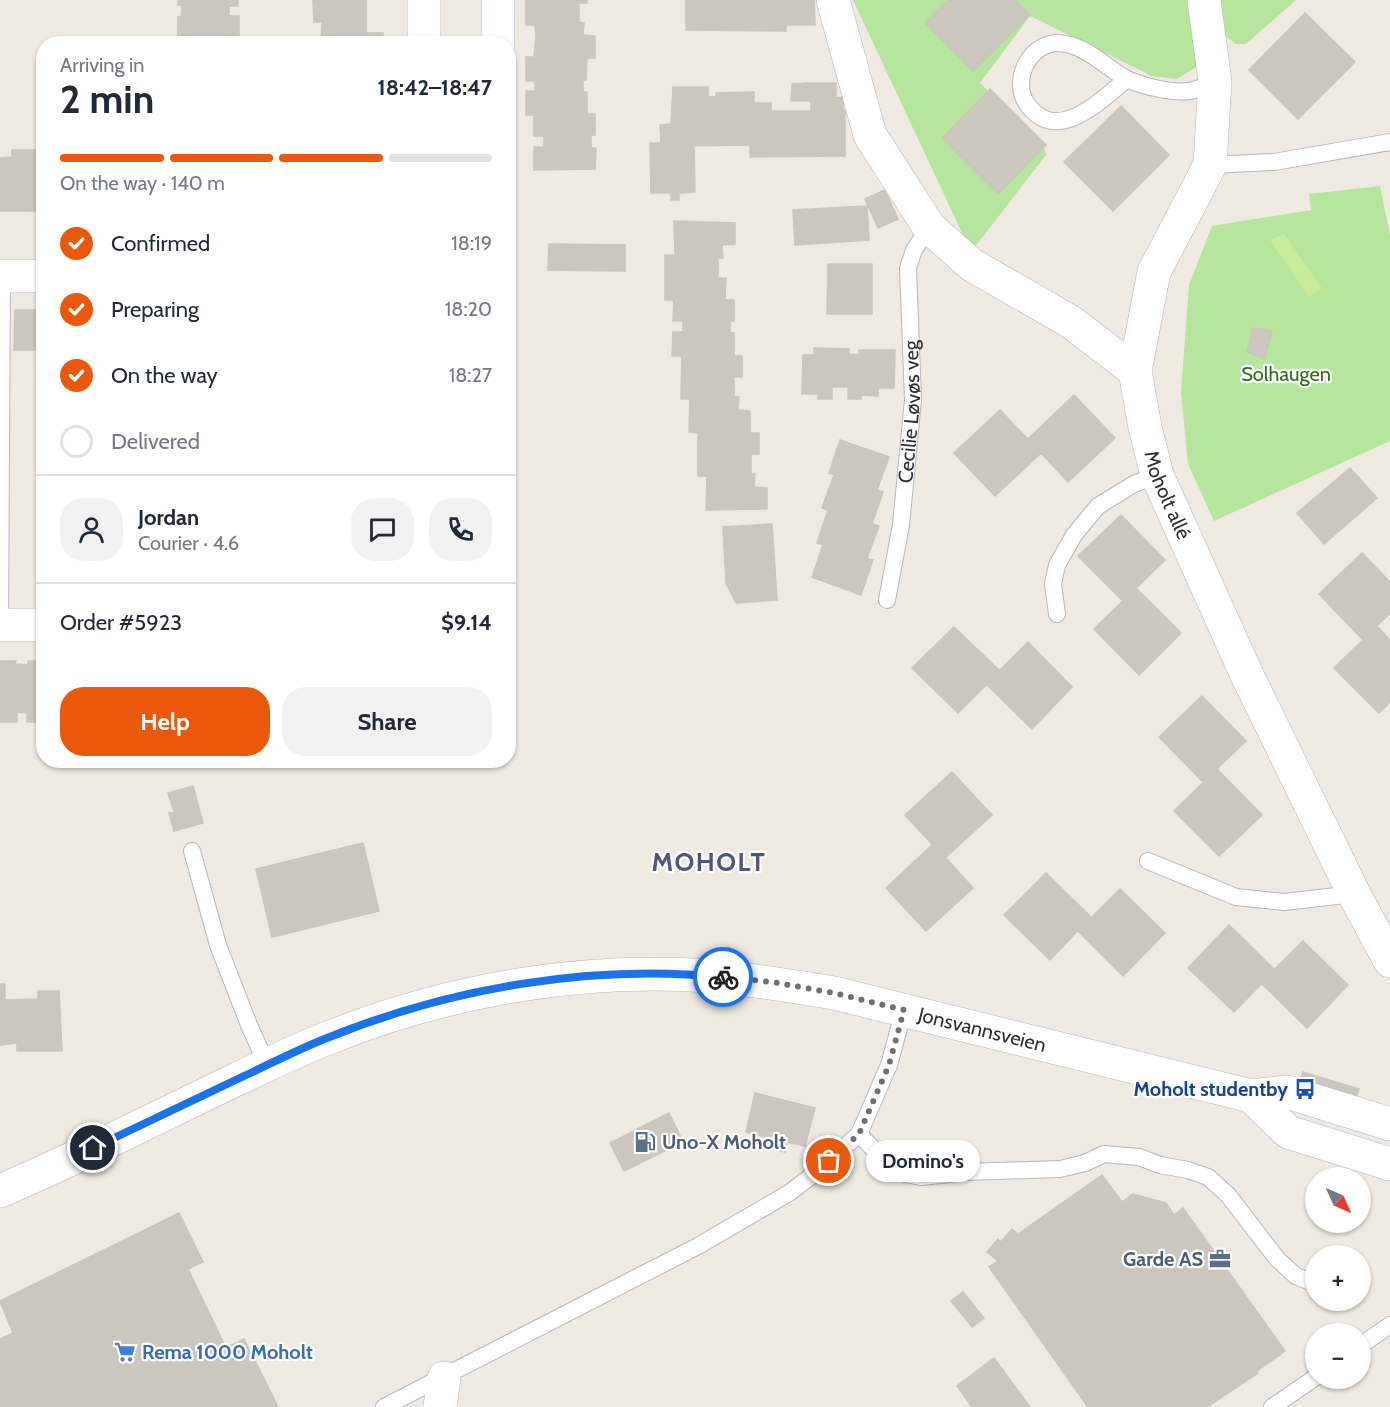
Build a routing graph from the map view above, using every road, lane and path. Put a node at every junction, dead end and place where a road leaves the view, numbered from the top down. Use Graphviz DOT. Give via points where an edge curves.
graph roads {
  1 [pos="424,0"];
  2 [pos="498,0"];
  3 [pos="833,0"];
  4 [pos="1204,0"];
  5 [pos="424,36"];
  6 [pos="498,36"];
  7 [pos="1127,79"];
  8 [pos="1215,81"];
  9 [pos="1390,142"];
  10 [pos="1210,165"];
  11 [pos="929,227"];
  12 [pos="1,276"];
  13 [pos="36,276"];
  14 [pos="1135,370"];
  15 [pos="1157,475"];
  16 [pos="887,600"];
  17 [pos="1057,614"];
  18 [pos="0,625"];
  19 [pos="36,625"];
  20 [pos="192,851"];
  21 [pos="1148,861"];
  22 [pos="1353,894"];
  23 [pos="1390,961"];
  24 [pos="904,1010"];
  25 [pos="267,1065"];
  26 [pos="1251,1096"];
  27 [pos="1390,1124"];
  28 [pos="859,1134"];
  29 [pos="1390,1164"];
  30 [pos="0,1191"];
  31 [pos="1305,1280"];
  32 [pos="1390,1325"];
  33 [pos="1371,1338"];
  34 [pos="1305,1384"];
  35 [pos="442,1392"];
  36 [pos="384,1407"];
  37 [pos="1272,1407"];
  1 -- 5 [label="street"];
  2 -- 6 [label="street"];
  3 -- 11 [label="street" via="870,135"];
  4 -- 8 [label="street, Moholt allé"];
  7 -- 7 [label="lane" via="1088,53 1057,43 1044,47 1029,61 1021,78 1021,90 1036,114 1048,120 1065,121 1090,108"];
  7 -- 8 [label="lane" via="1167,91 1192,91"];
  8 -- 10 [label="street, Moholt allé"];
  9 -- 10 [label="lane" via="1274,162"];
  10 -- 14 [label="street, Moholt allé" via="1154,272"];
  11 -- 14 [label="street" via="972,265 1071,322"];
  11 -- 16 [label="lane, Cecilie Løvøs veg" via="908,268 913,400 901,525"];
  12 -- 13 [label="street"];
  12 -- 18 [label="lane"];
  14 -- 15 [label="street, Moholt allé"];
  15 -- 17 [label="lane" via="1098,506 1074,535 1057,566 1053,584"];
  15 -- 22 [label="street, Moholt allé" via="1246,673"];
  18 -- 19 [label="street"];
  20 -- 25 [label="lane" via="218,945"];
  21 -- 22 [label="lane" via="1236,897 1284,902"];
  22 -- 23 [label="street, Moholt allé"];
  24 -- 25 [label="street, Jonsvannsveien" via="772,982 708,976 601,975 452,998 327,1038"];
  24 -- 26 [label="street, Jonsvannsveien"];
  24 -- 28 [label="lane" via="889,1065"];
  25 -- 30 [label="street, Jonsvannsveien"];
  26 -- 27 [label="street, Jonsvannsveien" via="1287,1092"];
  26 -- 29 [label="street" via="1288,1132"];
  28 -- 31 [label="lane" via="905,1174 922,1177 1060,1169 1104,1154 1139,1157 1188,1170 1208,1177 1228,1195 1278,1260"];
  28 -- 35 [label="lane" via="789,1193"];
  32 -- 33 [label="lane"];
  34 -- 37 [label="lane"];
  35 -- 36 [label="lane"];
}
